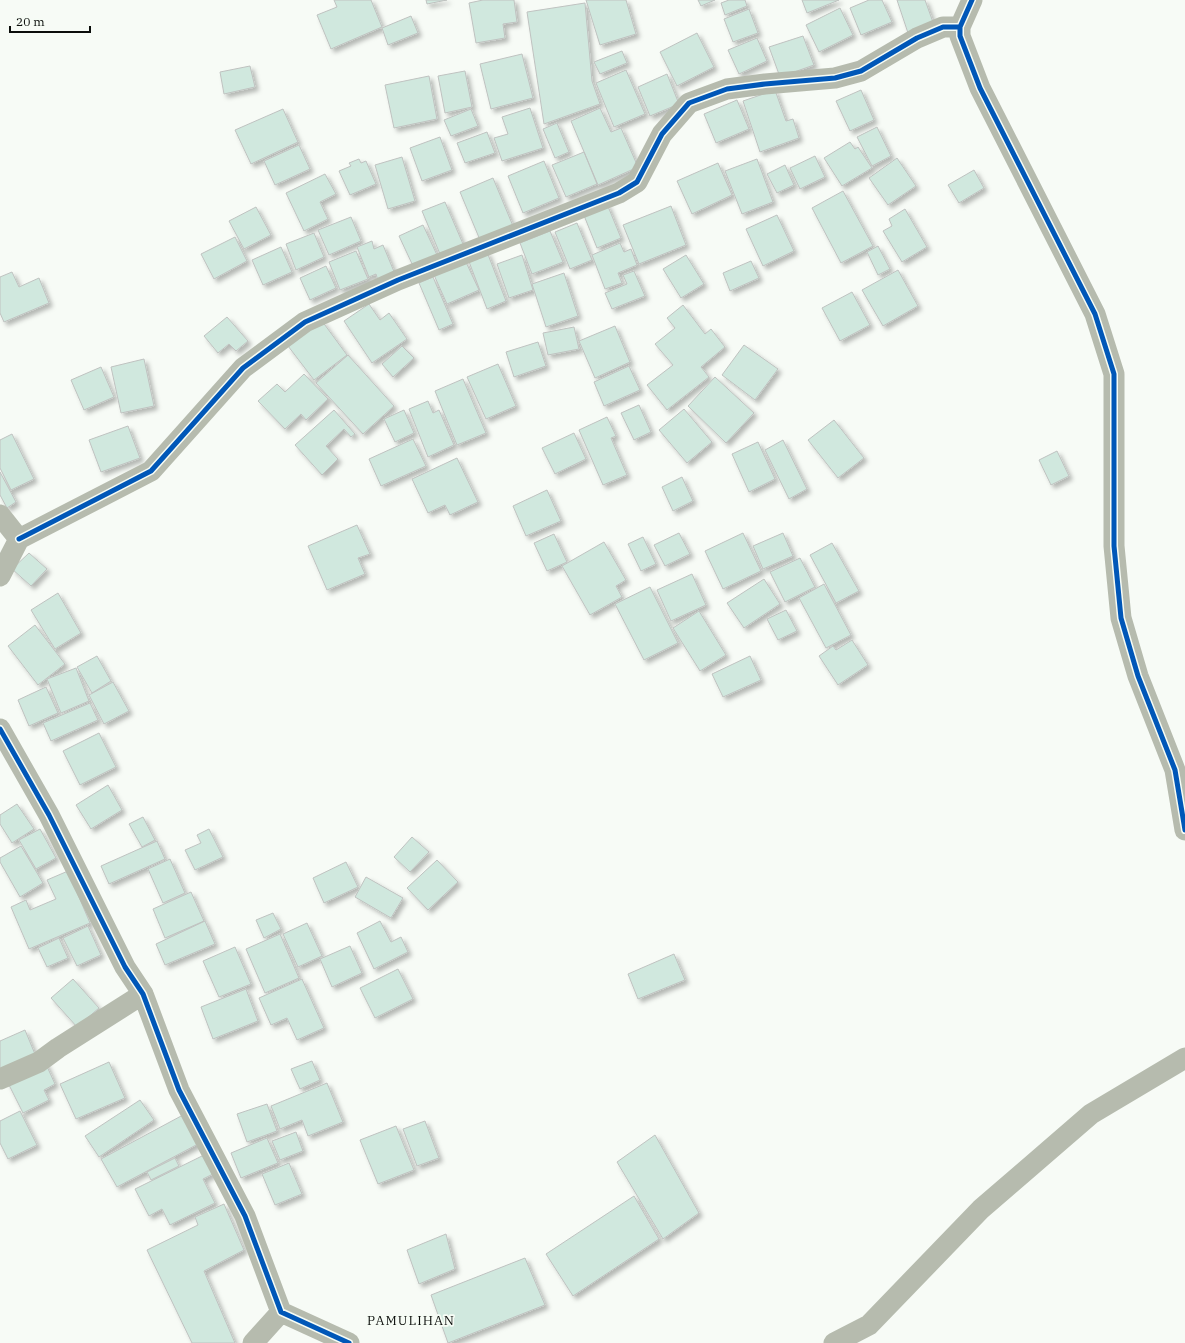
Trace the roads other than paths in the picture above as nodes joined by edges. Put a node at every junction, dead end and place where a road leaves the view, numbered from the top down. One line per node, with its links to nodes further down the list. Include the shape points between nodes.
1 (972, 0): 2 (street)
2 (960, 27): 4 (street, via 943,27 917,38 861,70 835,78 727,89 689,103 662,134 637,182 619,193 398,280 305,322 243,368 151,471); 7 (street, via 960,36 980,88 1095,314 1114,374 1114,546 1122,618 1138,676 1175,770)
3 (0, 515): 4 (street)
4 (19, 539): 5 (street)
5 (0, 576)
6 (0, 729): 8 (street, via 49,815 125,967)
7 (1185, 830)
8 (143, 994): 10 (street, via 40,1062); 11 (street, via 179,1090 245,1216)
9 (1185, 1058): 14 (street, via 1091,1114 981,1209 869,1325)
10 (0, 1079)
11 (281, 1312): 12 (street); 13 (street)
12 (253, 1343)
13 (349, 1343)
14 (834, 1343)

